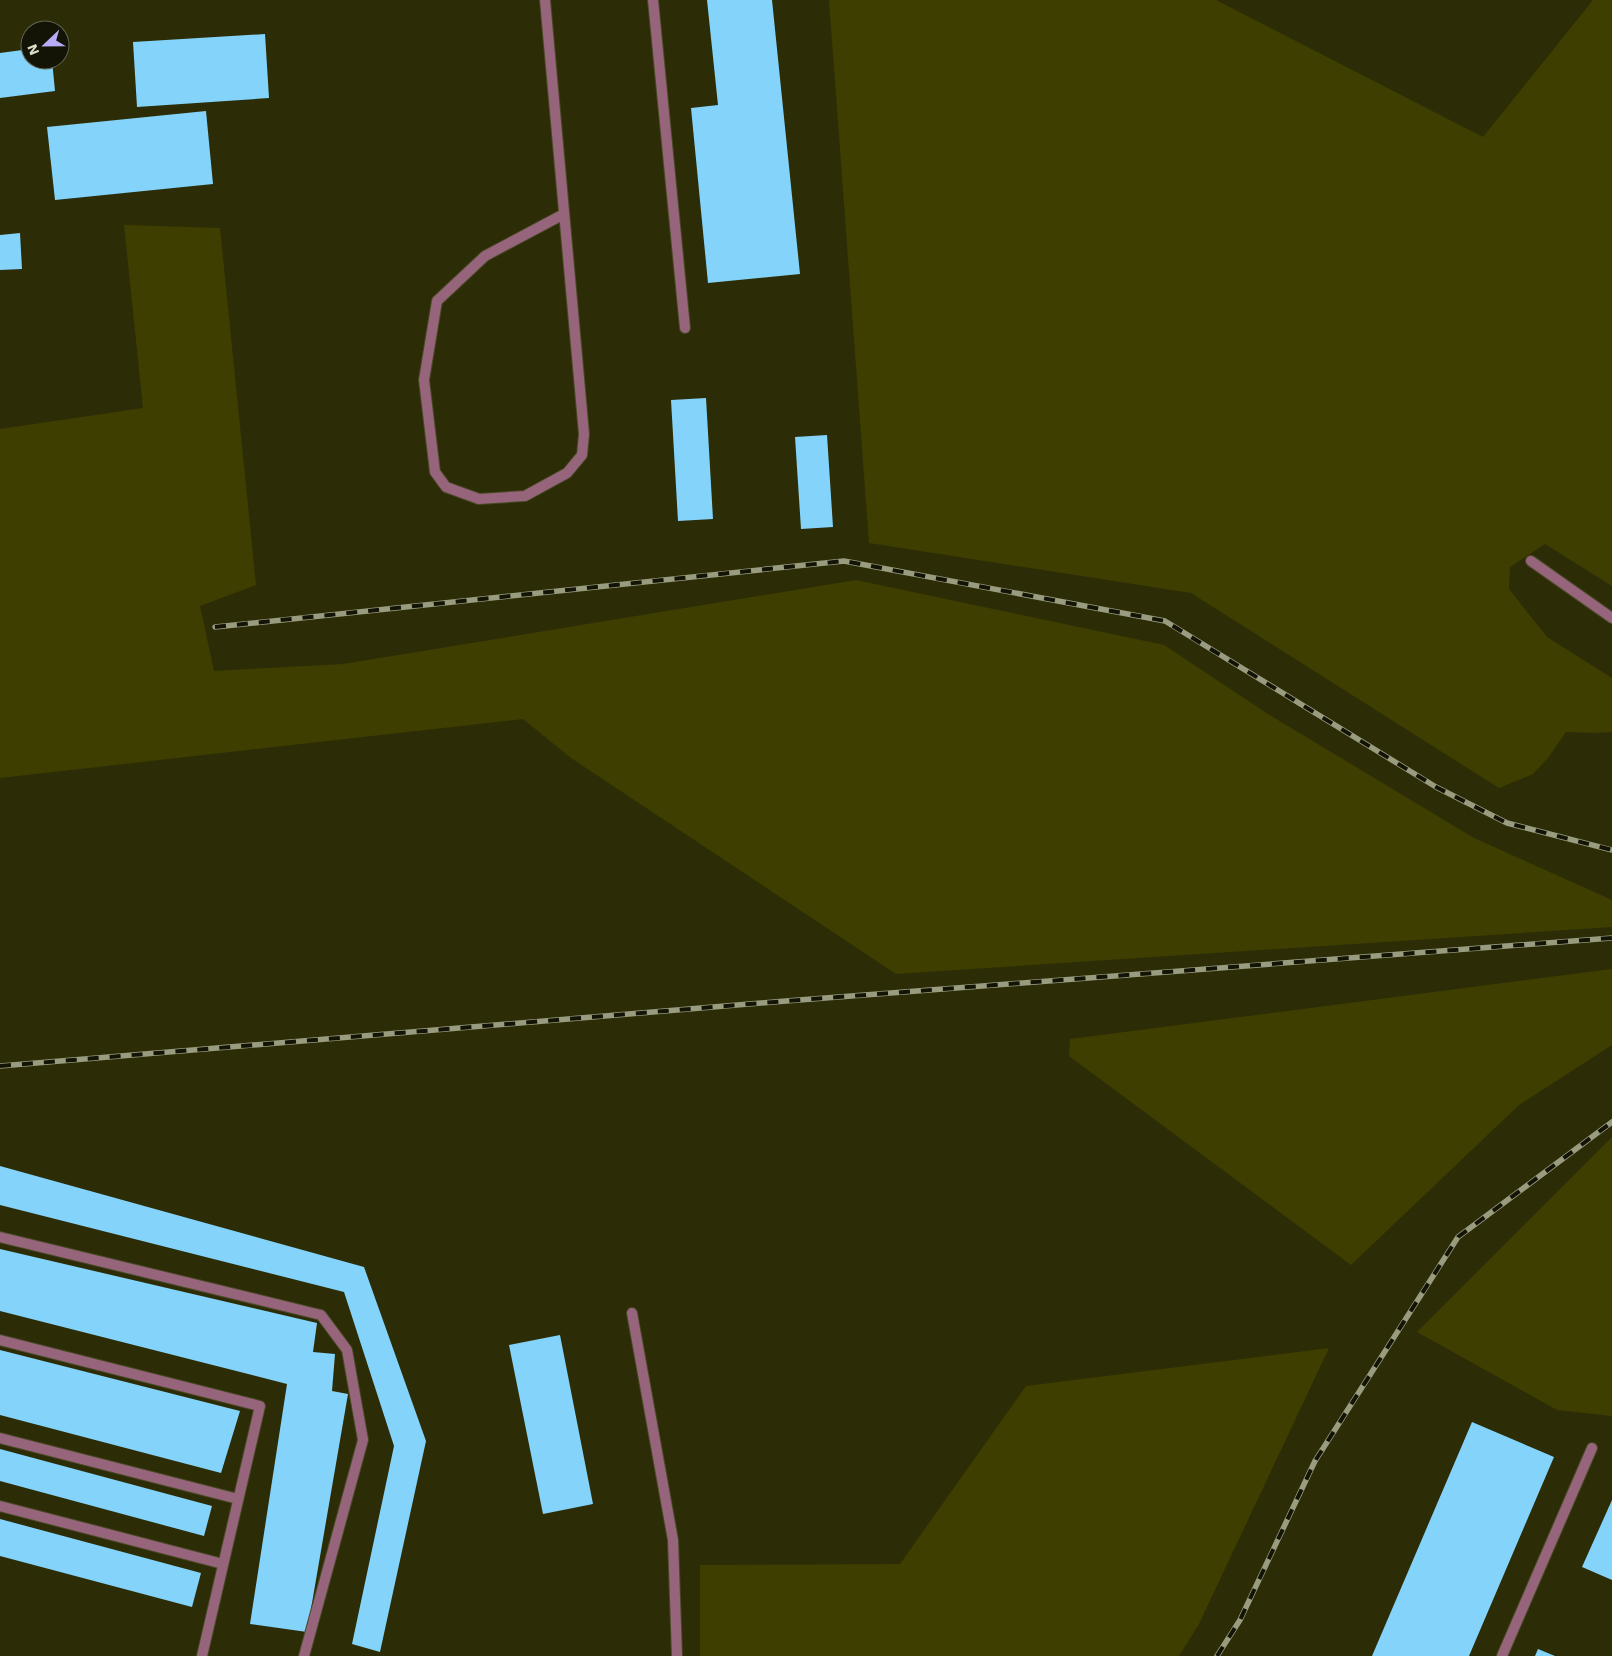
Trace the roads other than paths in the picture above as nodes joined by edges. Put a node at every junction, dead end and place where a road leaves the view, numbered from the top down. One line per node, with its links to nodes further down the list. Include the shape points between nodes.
1 (545, 0): 3 (lane)
2 (653, 0): 4 (lane)
3 (564, 214): 3 (lane, via 584,434 582,455 567,473 525,496 479,498 446,487 435,472 424,380 437,301 485,256)
4 (685, 328)
5 (1531, 561): 6 (lane)
6 (1612, 618)
7 (0, 1237): 16 (lane, via 320,1315 346,1350 363,1440)
8 (632, 1313): 17 (lane, via 673,1540)
9 (0, 1340): 12 (lane, via 260,1406)
10 (0, 1438): 12 (lane)
11 (1592, 1448): 18 (lane)
12 (238, 1499): 14 (lane)
13 (0, 1506): 14 (lane)
14 (223, 1564): 15 (lane)
15 (202, 1656)
16 (304, 1656)
17 (677, 1656)
18 (1502, 1656)

